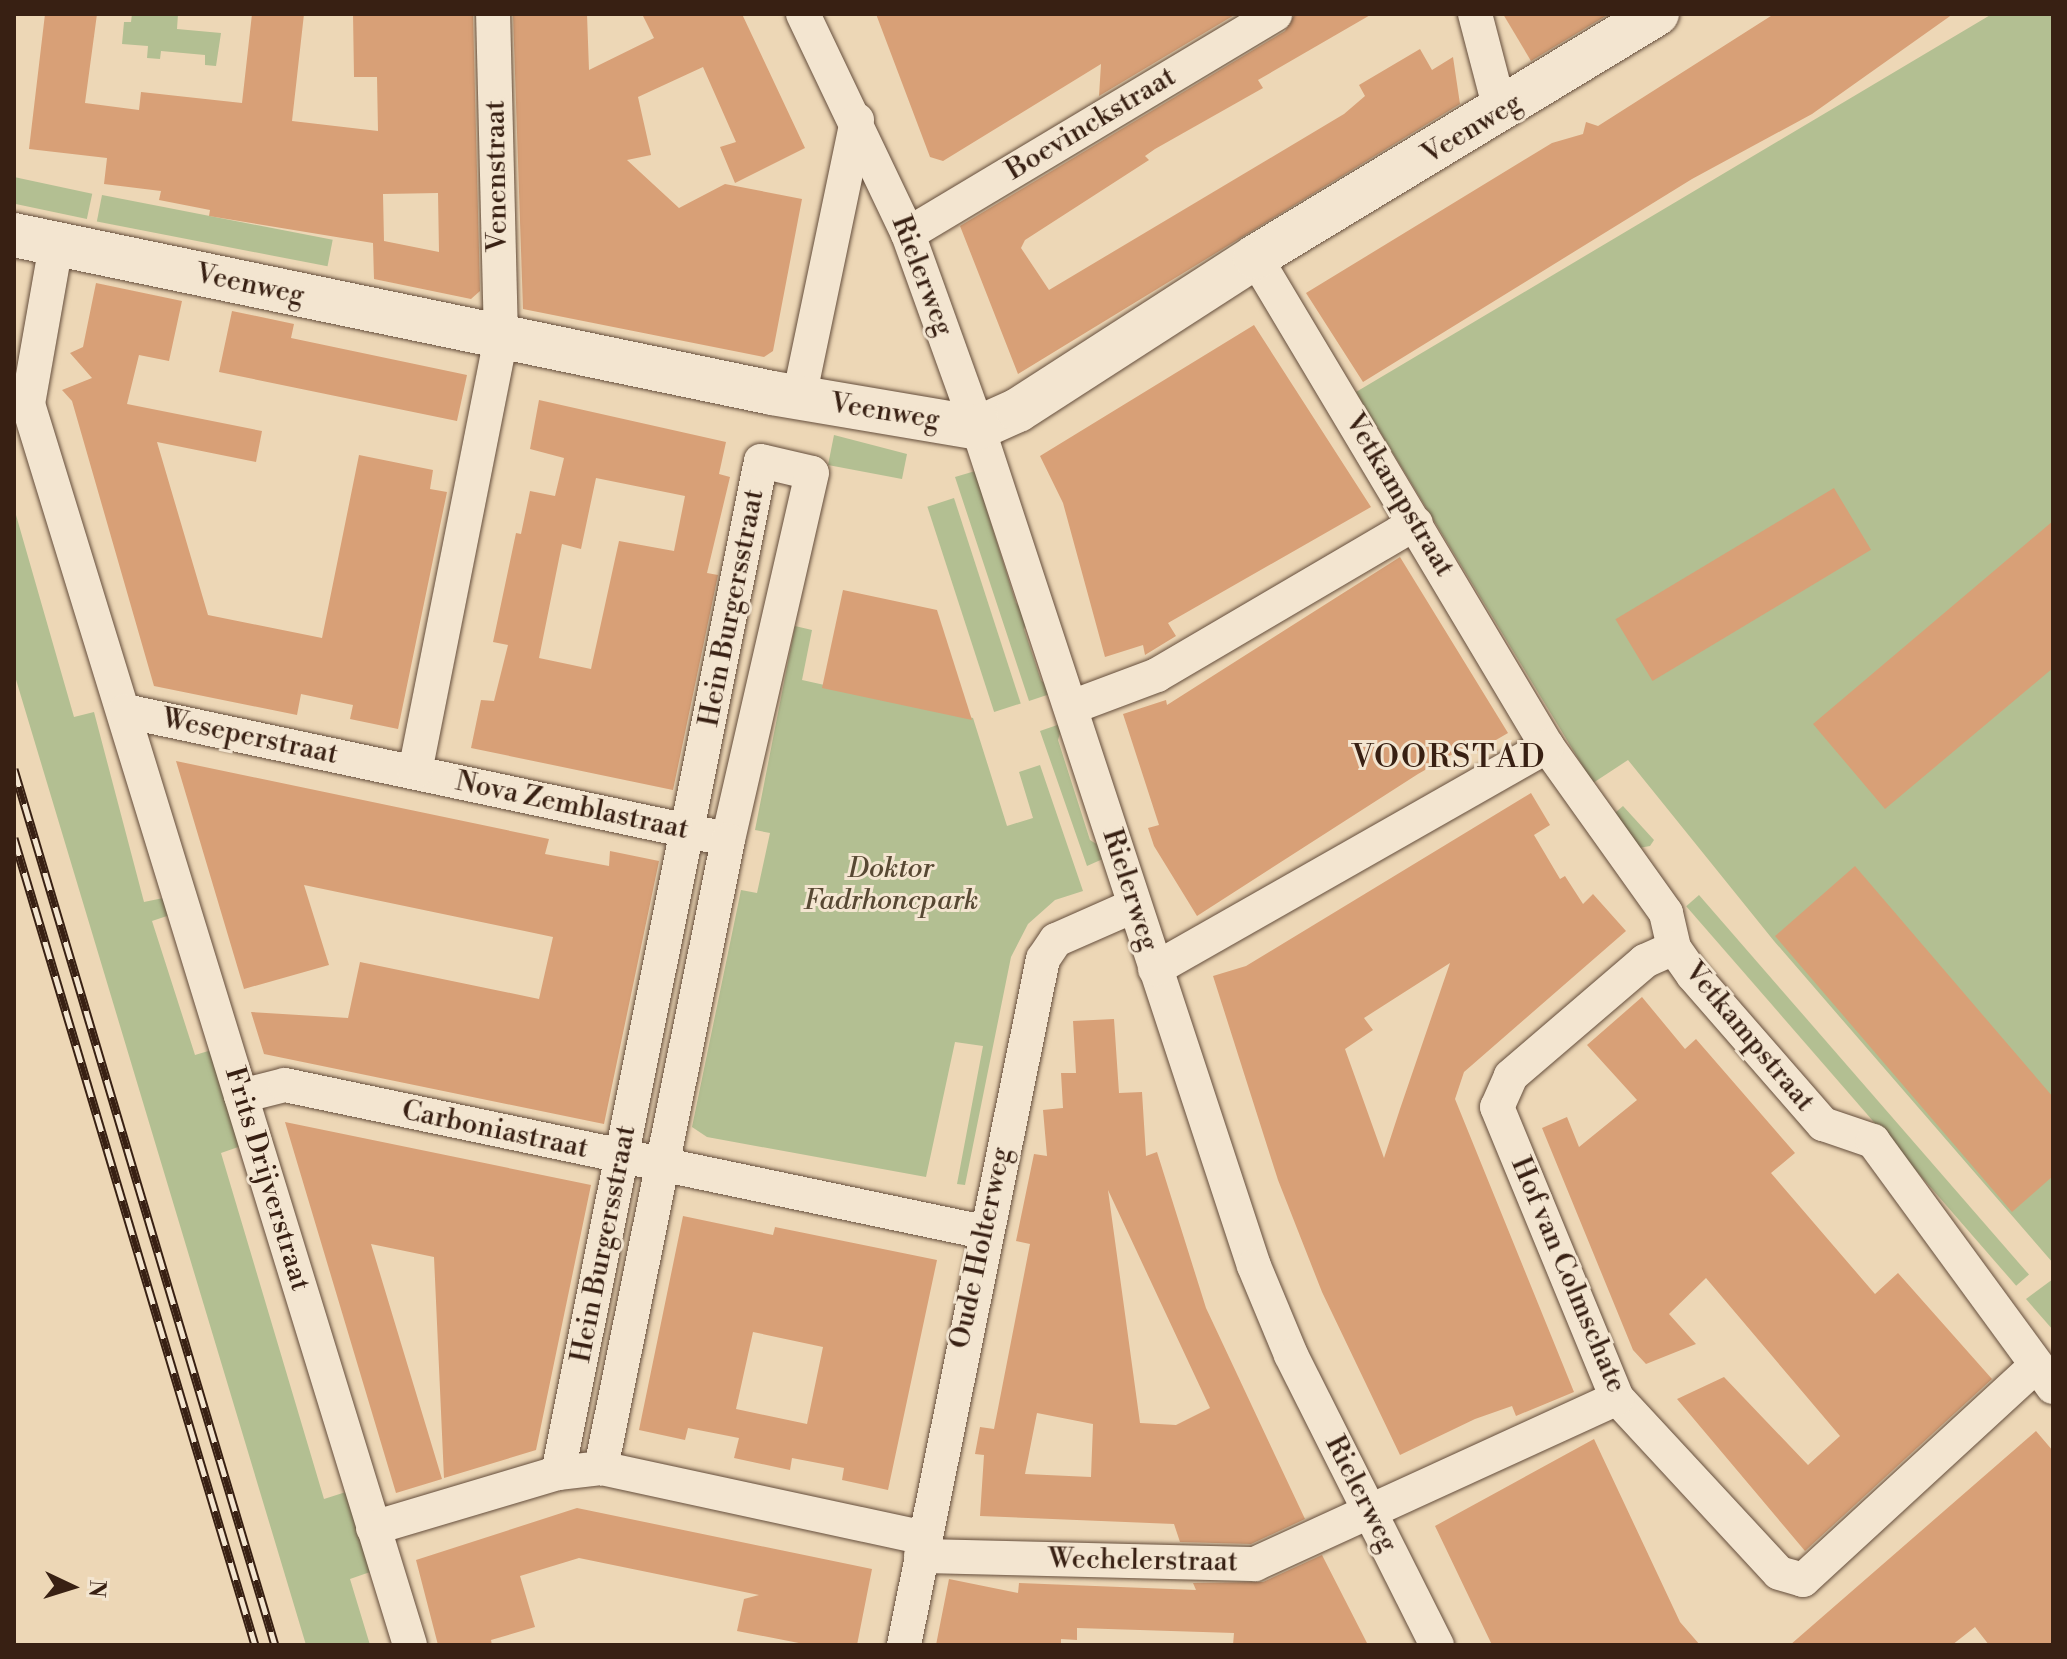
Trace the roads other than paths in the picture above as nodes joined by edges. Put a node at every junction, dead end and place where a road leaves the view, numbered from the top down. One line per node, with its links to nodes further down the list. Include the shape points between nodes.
1 (493, 14): 12 (street, Venenstraat)
2 (803, 14): 7 (street, Rielerweg)
3 (1275, 14): 8 (street, Boevinckstraat)
4 (1475, 14): 6 (street)
5 (1657, 14): 6 (street, Veenweg)
6 (1501, 113): 11 (street, Veenweg)
7 (857, 120): 8 (street, Rielerweg); 13 (street)
8 (908, 234): 14 (street, Rielerweg)
9 (14, 235): 10 (street, Veenweg)
10 (56, 245): 12 (street, Veenweg); 17 (street, Weseperstraat, via 28,404)
11 (1255, 257): 14 (street, Veenweg, via 1018,410); 15 (street, Vetkampstraat)
12 (501, 338): 13 (street, Veenweg); 19 (street)
13 (799, 398): 14 (street, Veenweg)
14 (978, 428): 16 (street, Rielerweg)
15 (1416, 523): 16 (street, via 1157,675); 18 (street, Vetkampstraat)
16 (1072, 707): 22 (street, Rielerweg)
17 (125, 711): 19 (street, Weseperstraat); 25 (street, Frits Drijverstraat)
18 (1547, 746): 23 (street, Vetkampstraat, via 1666,913); 24 (street)
19 (415, 772): 20 (street, Nova Zemblastraat)
20 (689, 831): 21 (street, Nova Zemblastraat); 21 (street, Hein Burgersstraat, via 761,461 812,473); 26 (street, Hein Burgersstraat)
21 (728, 840): 27 (street, Hein Burgersstraat)
22 (1133, 906): 24 (street, Rielerweg); 28 (street, Oude Holterweg, via 1056,940 1043,959)
23 (1674, 948): 29 (street, Vetkampstraat, via 1823,1124 1873,1141); 30 (street, Hof van Colmschate, via 1645,961 1511,1076 1497,1107)
24 (1155, 969): 33 (street, Rielerweg, via 1254,1266)
25 (241, 1096): 26 (street, Carboniastraat, via 285,1085); 34 (street, Frits Drijverstraat)
26 (621, 1156): 27 (street, Carboniastraat); 32 (street, Hein Burgersstraat)
27 (665, 1165): 28 (street, Carboniastraat); 31 (street, Hein Burgersstraat)
28 (984, 1232): 35 (street, Oude Holterweg)
29 (2045, 1376): 30 (street, Hof van Colmschate, via 1803,1580 1779,1573)
30 (1617, 1398): 33 (street, Wechelerstraat)
31 (601, 1468): 32 (street, Wechelerstraat); 35 (street, Wechelerstraat)
32 (558, 1473): 34 (street, Wechelerstraat)
33 (1372, 1514): 35 (street, Wechelerstraat, via 1255,1564); 38 (street, Rielerweg)
34 (373, 1528): 36 (street, Frits Drijverstraat)
35 (922, 1547): 37 (street, Oude Holterweg)
36 (410, 1645)
37 (904, 1645)
38 (1437, 1645)

